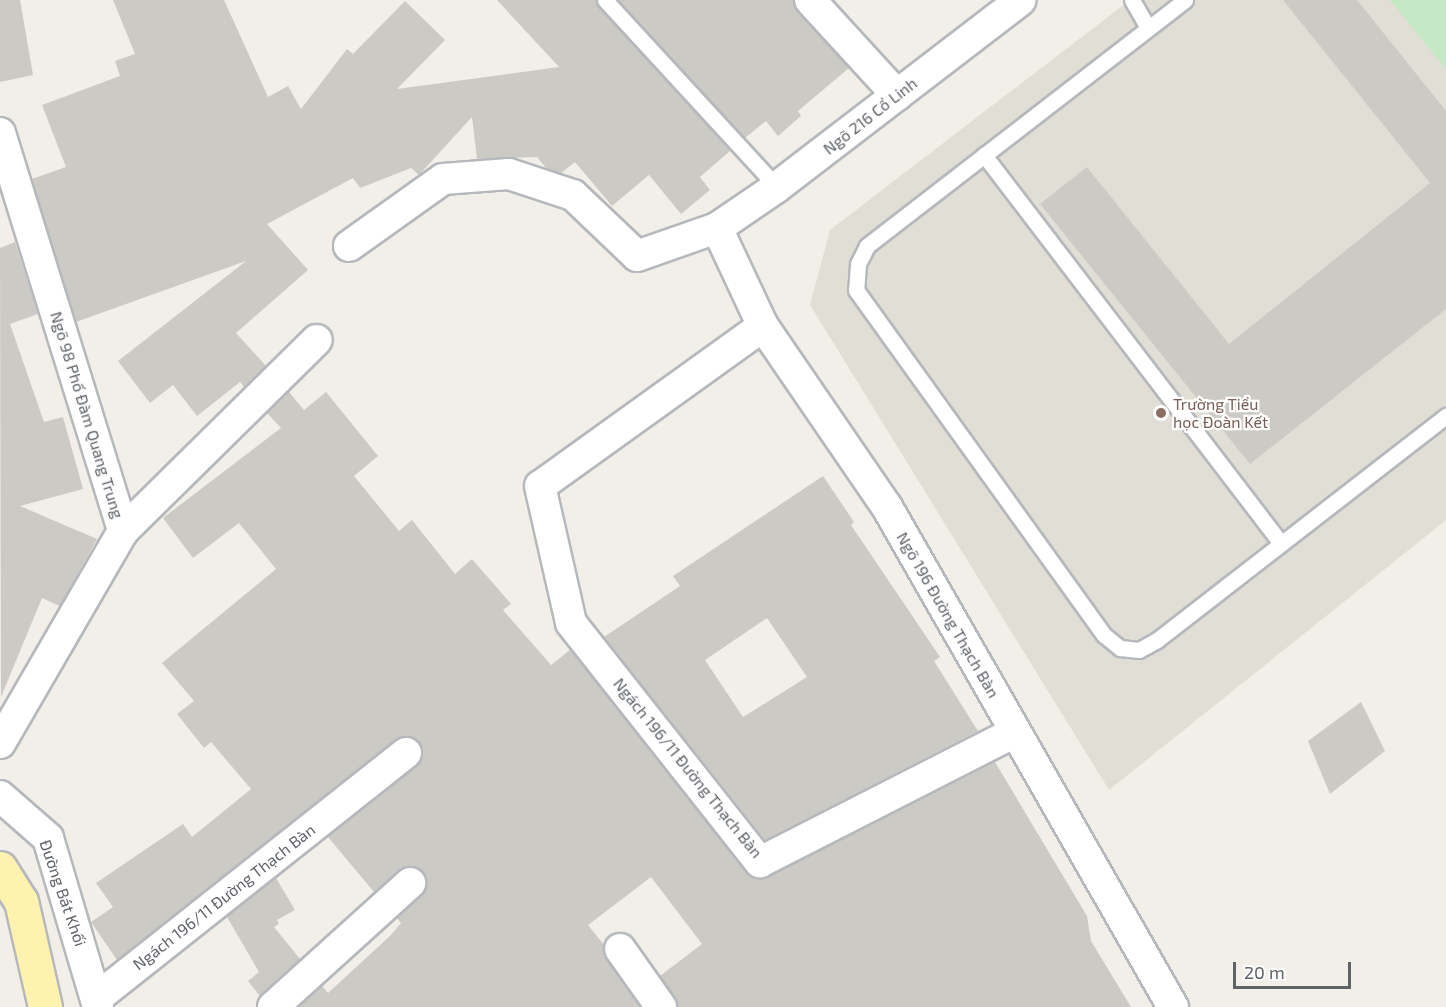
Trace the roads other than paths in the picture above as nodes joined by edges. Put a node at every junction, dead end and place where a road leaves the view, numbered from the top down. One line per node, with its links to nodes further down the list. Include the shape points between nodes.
1 (605, 0): 10 (lane)
2 (810, 0): 7 (street)
3 (1021, 0): 7 (street, Ngõ 216 Cổ Linh)
4 (1132, 0): 6 (lane)
5 (1185, 0): 6 (lane)
6 (1148, 28): 9 (lane)
7 (897, 95): 10 (street, Ngõ 216 Cổ Linh)
8 (0, 133): 16 (street, Ngõ 98 Phố Đàm Quang Trung)
9 (984, 155): 17 (lane); 17 (lane, via 867,246 858,264 856,290 1104,635 1120,648 1139,650)
10 (777, 187): 11 (street, Ngõ 216 Cổ Linh)
11 (717, 228): 12 (street, Ngõ 216 Cổ Linh, via 637,256 573,195 509,174 443,179); 13 (street, Ngõ 196 Đường Thạch Bàn)
12 (349, 246)
13 (763, 326): 18 (street, Ngõ 196 Đường Thạch Bàn, via 887,507); 18 (street, Ngách 196/11 Đường Thạch Bàn, via 540,486 571,623 760,862)
14 (317, 340): 16 (street)
15 (1446, 416): 17 (lane)
16 (123, 531): 19 (street, Ngõ 98 Phố Đàm Quang Trung)
17 (1281, 544)
18 (1014, 732): 29 (street, Ngõ 196 Đường Thạch Bàn)
19 (0, 743)
20 (406, 753): 25 (street, Ngách 196/11 Đường Thạch Bàn)
21 (0, 796): 25 (street, Đường Bát Khối, via 48,838)
22 (0, 868): 26 (main road, via 21,901)
23 (410, 883): 27 (street)
24 (620, 950): 28 (street)
25 (98, 1002)
26 (45, 1007)
27 (273, 1007)
28 (661, 1007)
29 (1173, 1007)

